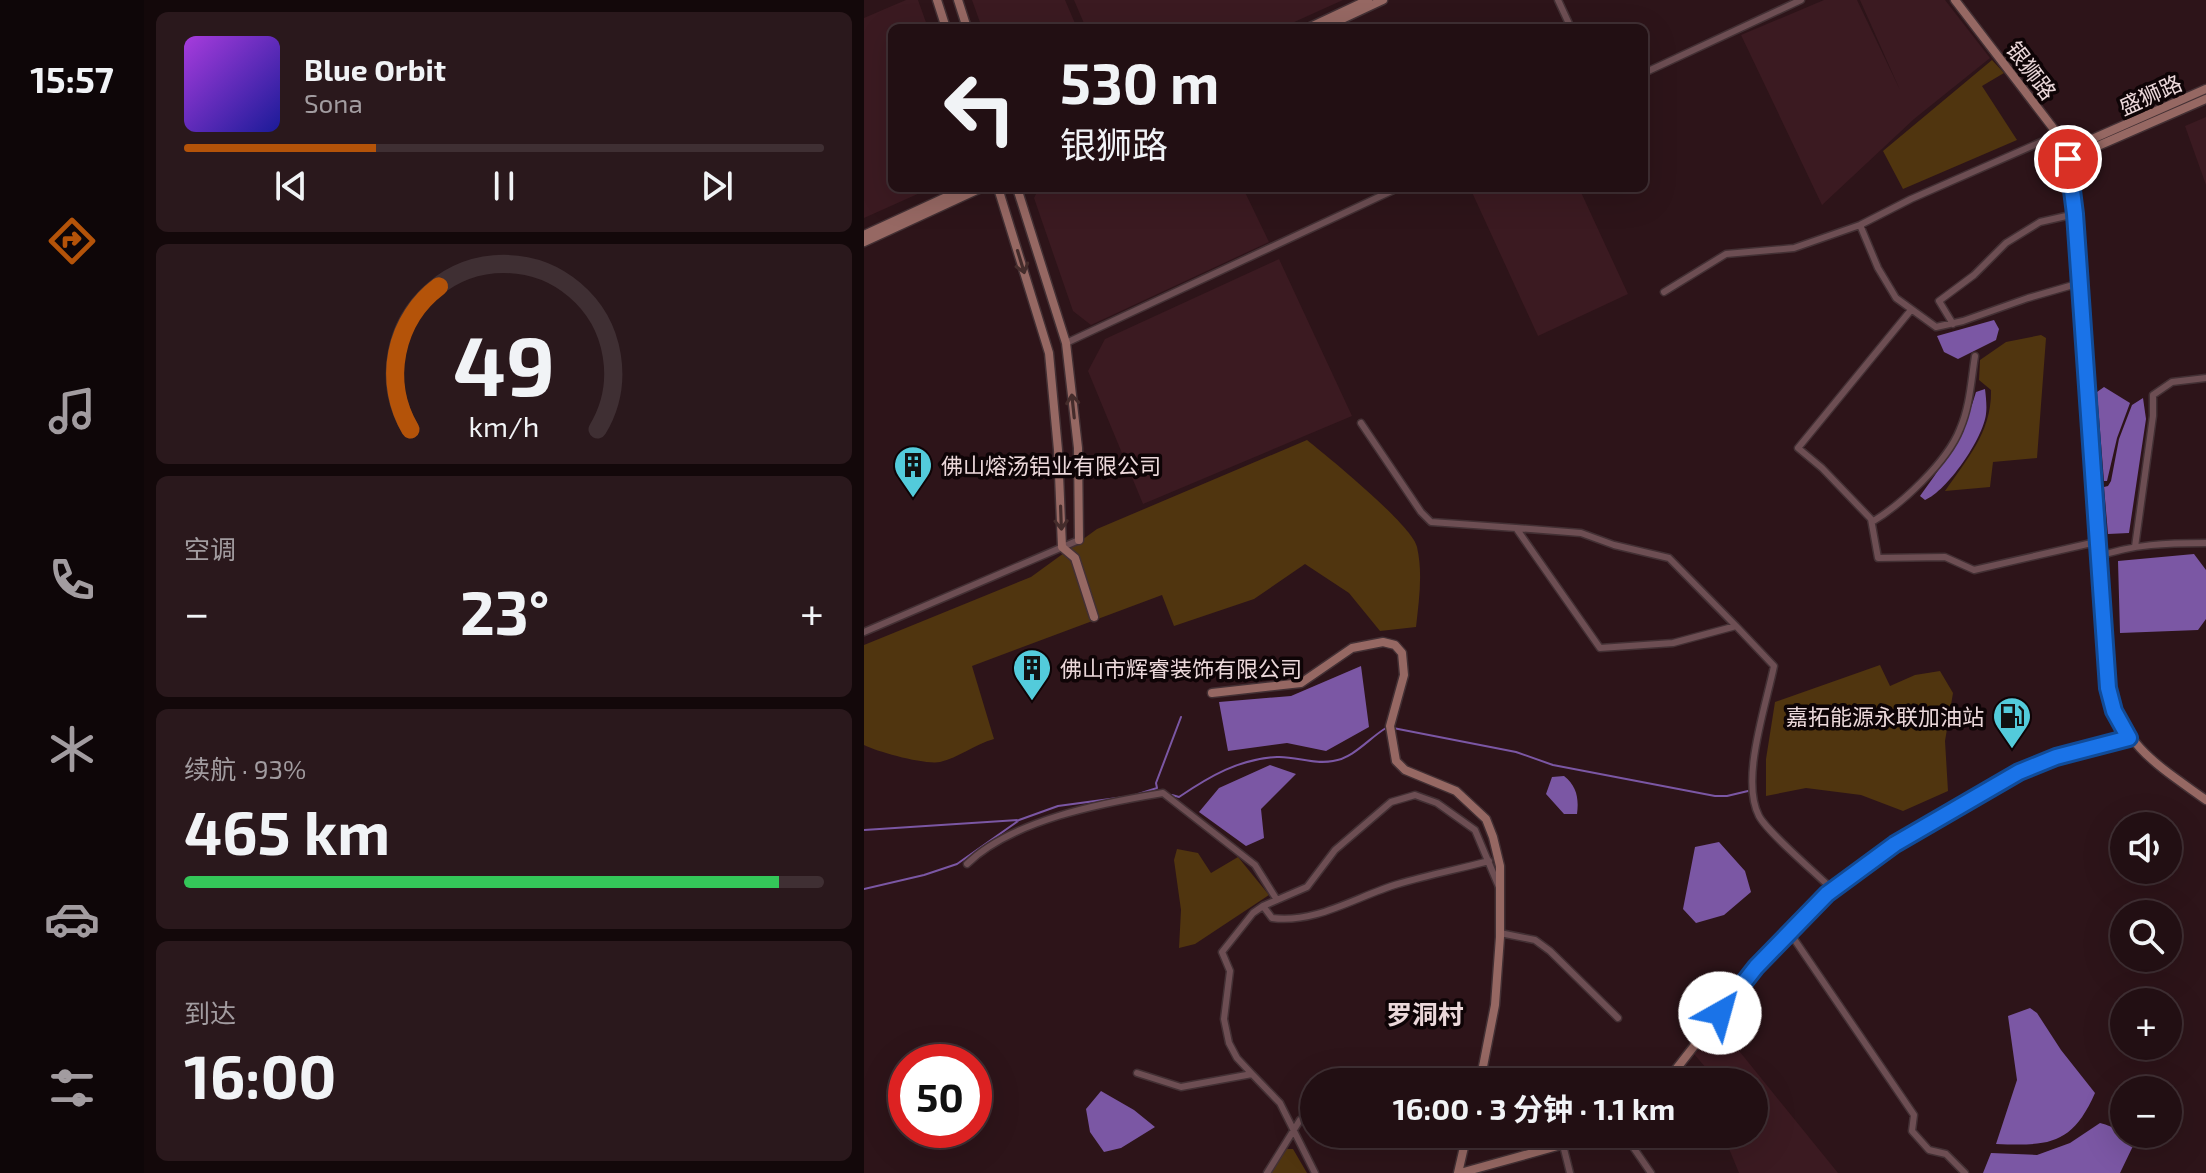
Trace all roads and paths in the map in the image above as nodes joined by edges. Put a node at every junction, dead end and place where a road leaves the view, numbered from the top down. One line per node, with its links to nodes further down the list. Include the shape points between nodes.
1 (937, 0): 8 (street)
2 (958, 0): 9 (street)
3 (1368, 0): 10 (street)
4 (1383, 0): 11 (street)
5 (1558, 0): 12 (street)
6 (1801, 0): 13 (street)
7 (1955, 0): 16 (street, 银狮路)
8 (945, 24)
9 (966, 24)
10 (1317, 24)
11 (1332, 24)
12 (1569, 24)
13 (1648, 71)
14 (2206, 89): 17 (street, 盛狮路)
15 (2206, 99): 17 (street, 盛狮路)
16 (2057, 135): 17 (street, 银狮路); 24 (street)
17 (2067, 155): 23 (street, 银狮路)
18 (957, 192): 25 (street)
19 (972, 192): 26 (street)
20 (999, 192): 40 (street, one-way to 40, via 1049,353)
21 (1018, 192): 31 (street)
22 (1389, 192): 31 (street)
23 (2075, 214): 27 (street, 银狮路); 30 (street, via 2040,222 2006,243 1939,301)
24 (1860, 225): 28 (street, via 1794,248 1726,254); 29 (street, via 1896,298)
25 (864, 235)
26 (864, 242)
27 (2080, 283): 30 (street); 38 (street, 银狮路)
28 (1664, 292)
29 (1911, 310): 30 (street, via 1936,327); 35 (street, via 1798,448)
30 (1953, 324)
31 (1066, 343): 37 (street, one-way to 31, via 1078,448)
32 (1975, 356): 35 (street, via 1959,432 1926,477 1896,508)
33 (2206, 378): 41 (street, via 2172,382 2153,395)
34 (1361, 423): 36 (street, via 1431,522)
35 (1872, 522): 38 (street, via 1878,558 1945,557 1974,570)
36 (1516, 528): 44 (street, via 1581,533 1669,558); 44 (street, via 1600,648 1673,643)
37 (1079, 540): 40 (street)
38 (2096, 542): 42 (street, 银狮路)
39 (2206, 543): 41 (street)
40 (1062, 547): 43 (street, via 1075,558); 45 (street)
41 (2135, 547): 42 (street)
42 (2097, 557): 47 (street, 银狮路, via 2108,688)
43 (1094, 617)
44 (1736, 626): 52 (street, via 1774,666 1754,760 1753,800 1761,819)
45 (864, 632)
46 (1212, 693): 51 (street, via 1301,683 1352,648 1395,645 1402,653 1404,675 1390,728 1396,761 1405,770 1456,791 1486,819 1500,866)
47 (2129, 738): 48 (street, via 2148,759); 52 (street, via 2019,772 1895,844)
48 (2206, 800)
49 (1489, 861): 51 (street); 53 (street, via 1475,830 1437,803 1415,795 1391,802 1335,850 1307,887); 54 (street, via 1399,884 1316,916 1272,918)
50 (967, 864): 53 (street, via 999,839 1061,815 1163,793 1255,865)
51 (1500, 890): 55 (street)
52 (1833, 890): 56 (street)
53 (1277, 900): 54 (street)
54 (1263, 906): 61 (street, via 1222,952 1230,971 1224,1019 1229,1043)
55 (1500, 933): 57 (street, via 1535,940); 58 (street, via 1495,1005)
56 (1790, 933): 59 (street, via 1756,967); 73 (street, via 1914,1115 1912,1131 1929,1150 1946,1154)
57 (1618, 1018)
58 (1483, 1068)
59 (1677, 1068)
60 (1137, 1073): 61 (street, via 1181,1087)
61 (1252, 1074): 63 (street, via 1280,1103)
62 (1300, 1120): 63 (street)
63 (1293, 1131): 68 (street); 69 (street)
64 (1464, 1148): 70 (street)
65 (1552, 1148): 70 (street)
66 (1564, 1148): 71 (street)
67 (1634, 1148): 72 (street)
68 (1267, 1173)
69 (1315, 1173)
70 (1459, 1173)
71 (1570, 1173)
72 (1651, 1173)
73 (1965, 1173)

